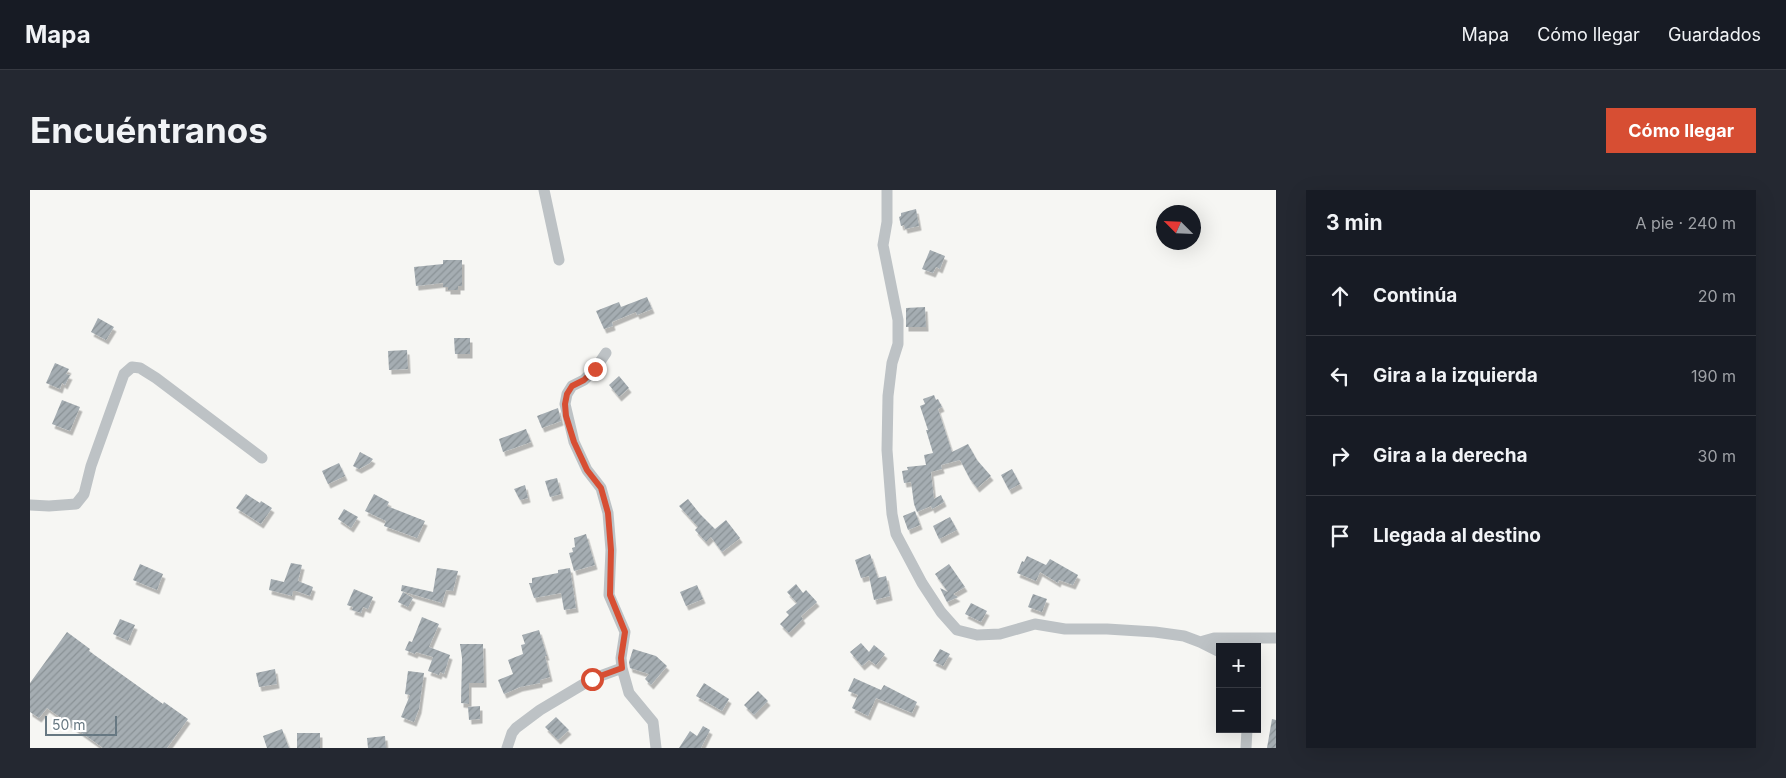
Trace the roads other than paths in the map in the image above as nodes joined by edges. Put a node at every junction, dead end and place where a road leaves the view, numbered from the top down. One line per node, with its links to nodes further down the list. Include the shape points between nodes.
1 (544, 190): 3 (street)
2 (887, 190): 8 (street, via 883,245 898,320 898,344 888,396 887,450 892,514 896,534 941,612 957,630 977,635 1000,634 1035,624 1065,630 1155,632)
3 (559, 260)
4 (606, 353): 10 (street, via 584,380 572,386 565,404 574,442 587,470 601,488 608,513 610,595 625,632)
5 (262, 458): 6 (street, via 156,378 132,367 124,374 84,494 76,504)
6 (30, 504)
7 (1276, 638): 8 (street, via 1214,638)
8 (1200, 642): 9 (street)
9 (1216, 650)
10 (622, 668): 12 (street, via 592,679 540,710 516,728); 13 (street, via 629,693 652,722)
11 (1247, 733): 14 (street)
12 (507, 748)
13 (656, 748)
14 (1246, 748)

